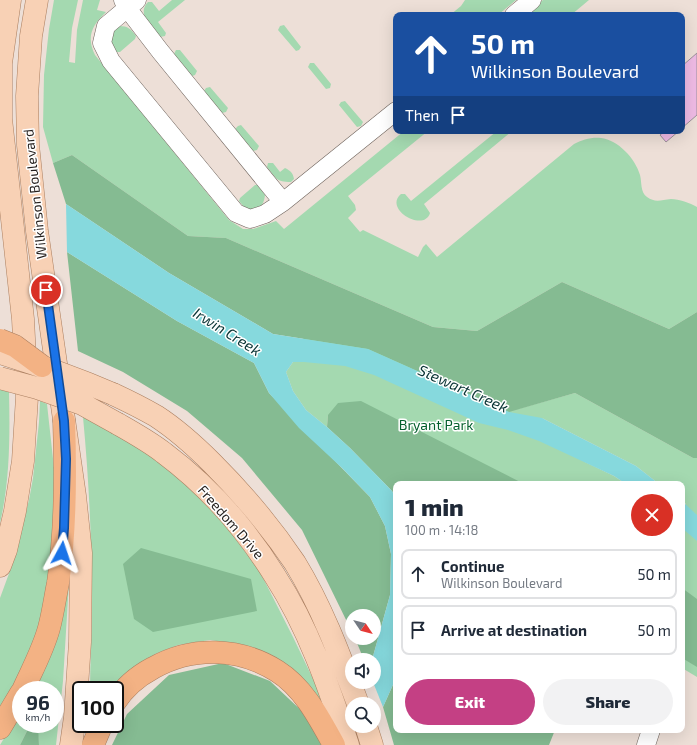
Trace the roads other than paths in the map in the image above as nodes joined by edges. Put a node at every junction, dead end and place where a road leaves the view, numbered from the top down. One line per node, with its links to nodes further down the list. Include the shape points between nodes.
1 (10, 0): 13 (main road, Wilkinson Boulevard, via 1,63 1,119 23,319 27,397 23,461 15,511)
2 (37, 0): 12 (main road, Wilkinson Boulevard, via 31,36 27,96 28,145 37,231)
3 (532, 0): 5 (lane)
4 (129, 3): 7 (lane); 7 (lane, via 106,26 102,43 111,61 236,213 250,220)
5 (518, 12)
6 (393, 112): 7 (lane)
7 (283, 202)
8 (0, 340): 10 (highway, bridge, via 15,346)
9 (0, 354): 10 (main road, Freedom Drive, bridge)
10 (42, 366): 16 (main road, Freedom Drive, bridge, via 72,376 144,409 174,429 235,486 266,523 295,564 337,648)
11 (0, 378): 25 (main road, Freedom Drive, bridge, via 82,404 118,424 164,452 218,502 248,537 276,576 297,615 316,657)
12 (64, 421): 14 (highway, via 66,459 62,553 49,628); 22 (main road, Wilkinson Boulevard, via 76,496 81,553 80,642)
13 (0, 566)
14 (28, 681)
15 (124, 692): 24 (highway, via 144,673 165,661 183,655 218,652 254,659 278,671 298,689 315,710)
16 (355, 697)
17 (12, 708): 18 (highway)
18 (0, 728)
19 (98, 733): 23 (highway)
20 (368, 733): 26 (main road)
21 (650, 733): 27 (lane)
22 (71, 745)
23 (93, 745)
24 (334, 745)
25 (348, 745)
26 (372, 745)
27 (646, 745)

